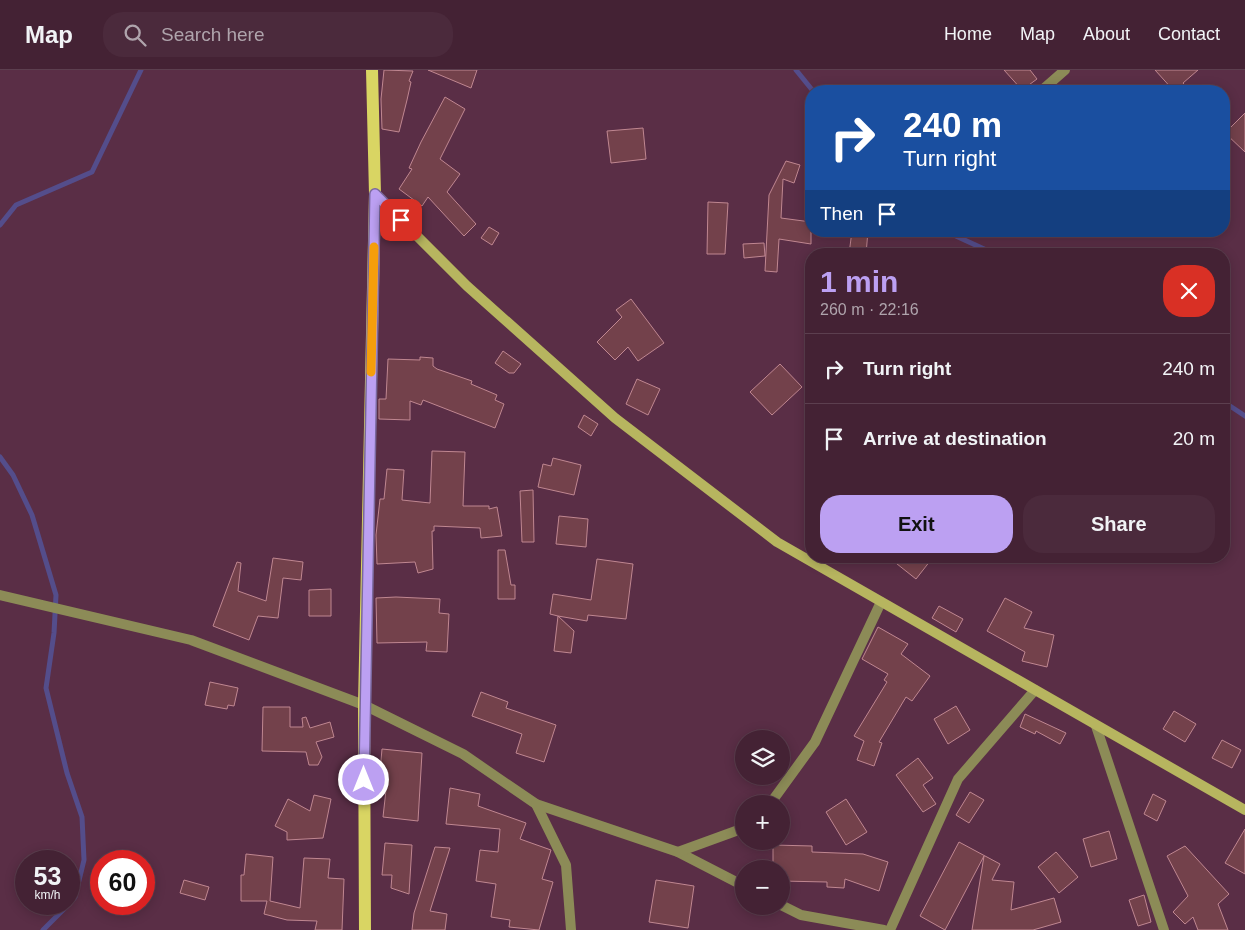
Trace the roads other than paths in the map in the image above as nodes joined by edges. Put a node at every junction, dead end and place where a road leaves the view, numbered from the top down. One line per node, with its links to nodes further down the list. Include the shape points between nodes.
1 (372, 70): 4 (main road)
2 (1065, 70): 3 (street)
3 (1048, 85)
4 (375, 194): 5 (street, via 467,286 615,418 777,542); 10 (main road)
5 (805, 558)
6 (813, 563): 8 (street)
7 (0, 595): 10 (street, via 191,640)
8 (881, 602): 9 (street); 12 (street, via 815,742)
9 (1035, 690): 11 (street); 22 (street, via 958,779)
10 (364, 705): 13 (street, via 464,754); 19 (main road)
11 (1096, 726): 14 (street); 23 (street)
12 (777, 795)
13 (536, 804): 16 (street); 20 (street, via 566,865)
14 (1245, 810)
15 (735, 831): 16 (street)
16 (678, 852): 17 (street)
17 (735, 881)
18 (790, 910): 21 (street, via 800,915)
19 (365, 930)
20 (571, 930)
21 (884, 930)
22 (890, 930)
23 (1164, 930)

